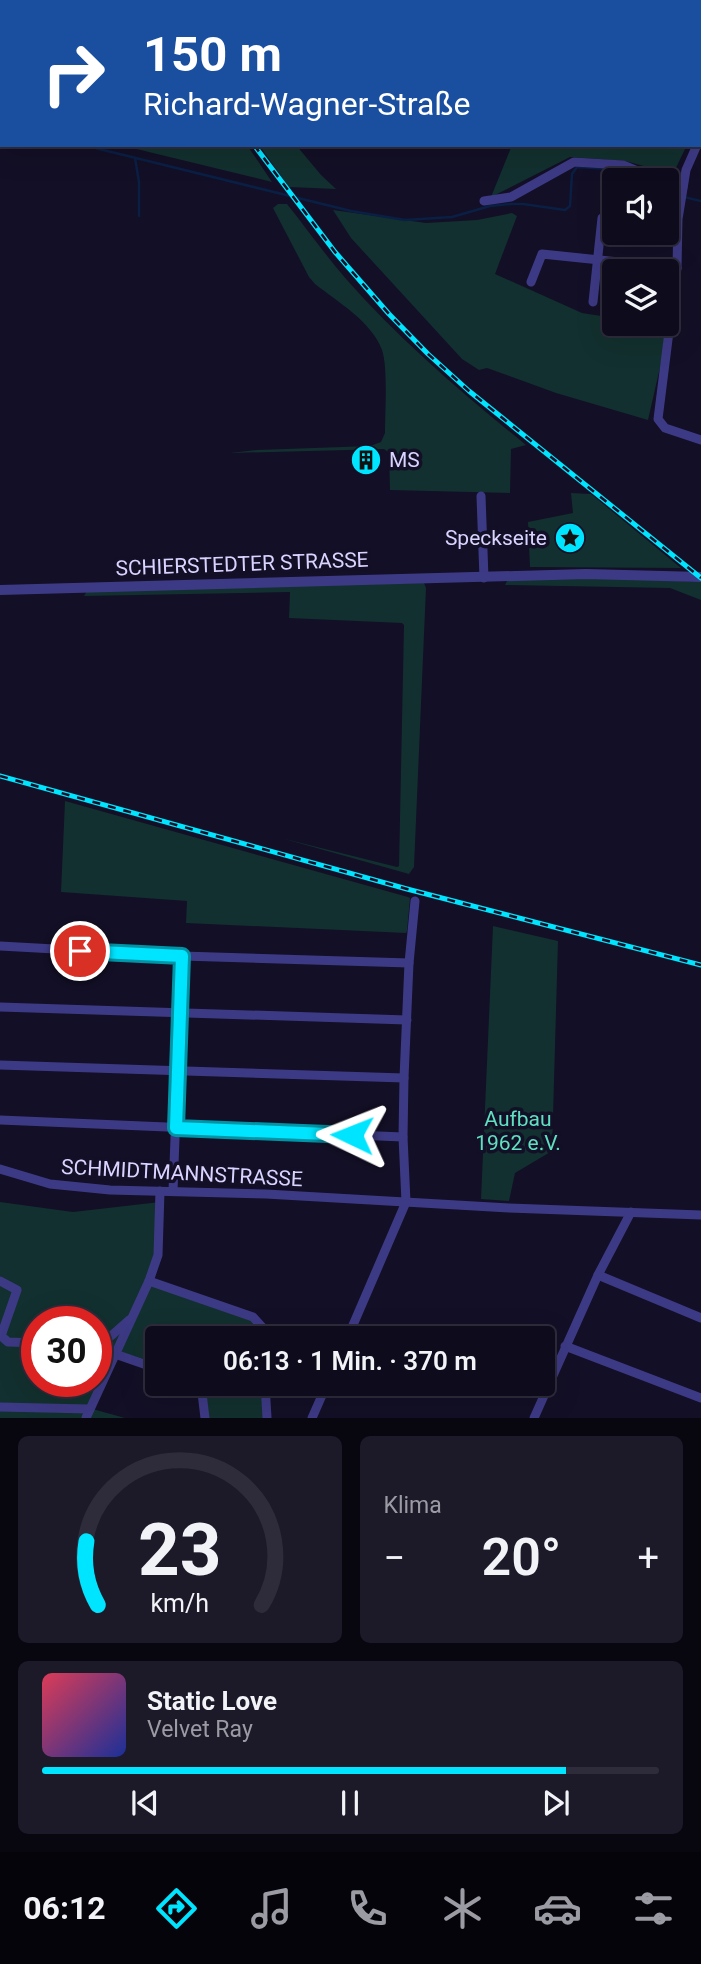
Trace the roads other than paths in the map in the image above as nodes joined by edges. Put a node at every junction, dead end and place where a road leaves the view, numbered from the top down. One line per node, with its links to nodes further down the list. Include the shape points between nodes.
1 (696, 147): 4 (street)
2 (630, 168): 5 (street, via 574,162 511,197)
3 (679, 191): 4 (street)
4 (682, 193): 7 (street)
5 (484, 201)
6 (602, 218): 8 (street)
7 (677, 259)
8 (597, 260): 9 (street); 10 (street, via 541,254); 11 (street)
9 (602, 260)
10 (531, 282)
11 (593, 302)
12 (668, 336): 13 (street, via 658,419 665,428)
13 (701, 440)
14 (481, 496): 16 (street)
15 (701, 577): 16 (street, SCHIERSTEDTER STRASSE, via 586,573)
16 (484, 578): 17 (street, SCHIERSTEDTER STRASSE)
17 (0, 590)
18 (415, 901): 21 (street)
19 (0, 946): 20 (street)
20 (182, 956): 21 (street); 23 (street)
21 (409, 963): 24 (street)
22 (0, 1007): 23 (street)
23 (180, 1014): 24 (street); 26 (street)
24 (407, 1020): 27 (street)
25 (0, 1065): 26 (street)
26 (177, 1070): 27 (street); 29 (street)
27 (404, 1078): 30 (street)
28 (0, 1120): 29 (street)
29 (176, 1128): 30 (street); 33 (street)
30 (403, 1137): 34 (street)
31 (0, 1169): 32 (street, SCHMIDTMANNSTRASSE, via 50,1184)
32 (160, 1191): 33 (street, SCHMIDTMANNSTRASSE); 39 (street, via 158,1255)
33 (173, 1191): 34 (street, SCHMIDTMANNSTRASSE)
34 (406, 1202): 35 (street, SCHMIDTMANNSTRASSE); 43 (street)
35 (631, 1212): 36 (street, SCHMIDTMANNSTRASSE); 37 (street)
36 (701, 1215)
37 (598, 1275): 40 (street); 47 (street)
38 (0, 1281): 45 (street, via 18,1290)
39 (149, 1281): 41 (street); 42 (street, via 253,1317)
40 (701, 1318)
41 (131, 1319): 44 (street); 48 (street)
42 (261, 1326)
43 (352, 1326)
44 (112, 1334)
45 (0, 1336): 46 (street)
46 (21, 1342)
47 (565, 1346): 53 (street); 59 (street)
48 (115, 1354): 49 (street); 55 (street)
49 (145, 1364)
50 (202, 1396): 56 (street)
51 (266, 1396): 57 (street)
52 (322, 1396): 58 (street)
53 (701, 1398)
54 (0, 1407): 55 (street)
55 (87, 1413)
56 (205, 1418)
57 (267, 1418)
58 (312, 1418)
59 (534, 1418)

